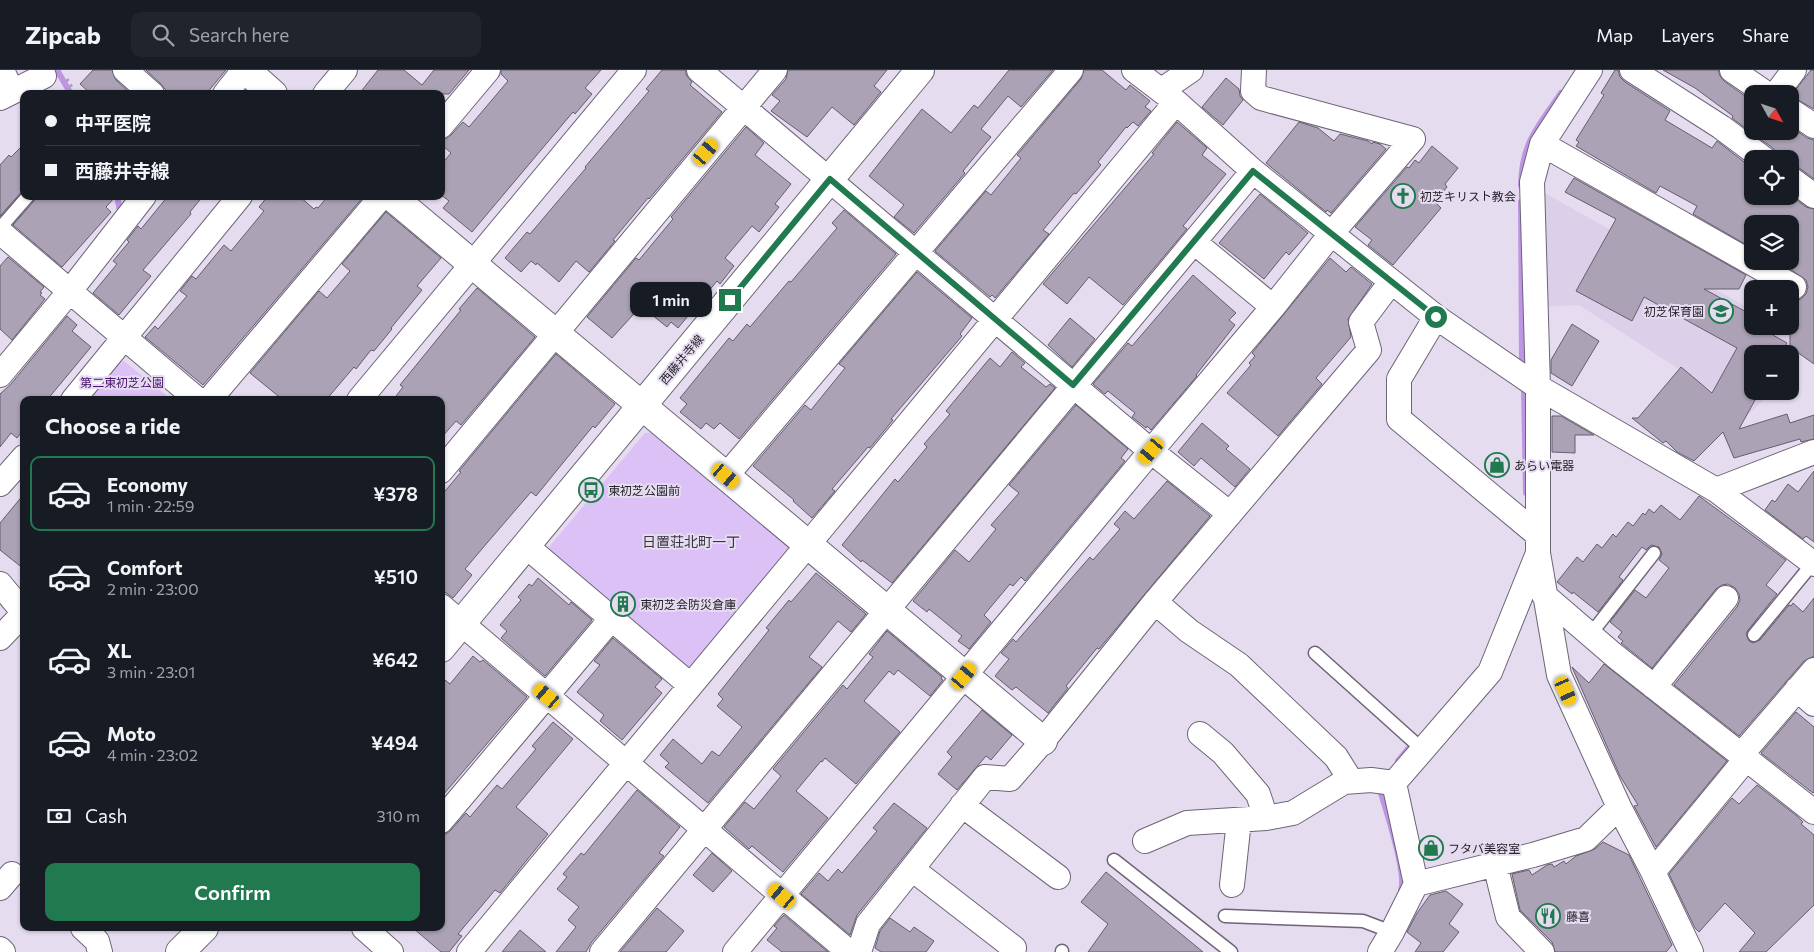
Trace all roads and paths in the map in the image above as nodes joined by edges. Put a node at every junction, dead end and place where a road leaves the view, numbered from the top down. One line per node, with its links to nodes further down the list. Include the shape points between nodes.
1 (2, 70): 26 (street)
2 (125, 70): 22 (street)
3 (245, 70): 23 (street); 24 (street)
4 (345, 70): 25 (street)
5 (488, 70): 30 (street)
6 (634, 70): 47 (street)
7 (699, 70): 28 (street)
8 (775, 70): 28 (street)
9 (920, 70): 35 (street, 西藤井寺線)
10 (1071, 70): 46 (street)
11 (1134, 70): 27 (street)
12 (1191, 70): 27 (street)
13 (1254, 70): 44 (street, via 1253,91 1261,98 1413,139)
14 (1590, 70): 32 (street)
15 (1632, 70): 33 (street)
16 (1732, 70): 19 (street)
17 (1794, 70): 20 (street)
18 (55, 77): 21 (path); 26 (street)
19 (1754, 85)
20 (1783, 85)
21 (71, 90)
22 (148, 90)
23 (228, 90)
24 (268, 90)
25 (328, 90)
26 (6, 95)
27 (1169, 96): 34 (street); 53 (street)
28 (744, 107): 35 (street); 54 (street)
29 (1799, 116): 31 (street)
30 (445, 121)
31 (1814, 126)
32 (1542, 144): 48 (street); 58 (street, via 1532,182)
33 (1752, 150)
34 (1253, 171): 44 (street); 45 (street)
35 (830, 179): 46 (street); 63 (street, 西藤井寺線)
36 (1799, 185): 37 (street)
37 (1814, 196)
38 (25, 200): 43 (lane)
39 (141, 200): 50 (street)
40 (237, 200): 55 (street)
41 (379, 200): 61 (street)
42 (396, 200): 47 (street)
43 (0, 230): 50 (street)
44 (1331, 234): 49 (street); 51 (street)
45 (1194, 242): 51 (street); 57 (street)
46 (916, 252): 53 (street); 68 (street)
47 (471, 263): 54 (street); 62 (street)
48 (1782, 280)
49 (1391, 282): 52 (street); 71 (street, via 1361,322 1369,350)
50 (70, 291): 55 (street); 56 (street)
51 (1273, 307): 64 (street)
52 (1436, 317): 58 (street); 72 (street, via 1399,379 1399,418)
53 (997, 320): 57 (street); 73 (street)
54 (556, 334): 63 (street); 67 (street)
55 (123, 336): 59 (street); 60 (street)
56 (0, 375)
57 (1073, 385): 64 (street); 83 (street)
58 (1538, 386): 70 (street); 72 (street)
59 (76, 396)
60 (193, 396)
61 (212, 396)
62 (362, 396)
63 (642, 405): 68 (street); 74 (street, 西藤井寺線)
64 (1151, 451): 71 (street); 93 (street)
65 (1814, 452): 70 (street)
66 (20, 462): 69 (street)
67 (445, 466)
68 (726, 476): 73 (street)
69 (0, 484)
70 (1716, 490): 76 (street)
71 (1230, 514): 80 (street)
72 (1538, 544): 78 (street); 100 (street, via 1490,672)
73 (809, 545): 83 (street); 94 (street)
74 (526, 546): 85 (street); 86 (street, 西藤井寺線)
75 (1654, 552): 87 (lane)
76 (1814, 563): 88 (lane)
77 (0, 584): 81 (street)
78 (1544, 596): 87 (street); 106 (street, via 1559,675)
79 (1726, 598): 95 (street)
80 (1155, 602): 99 (street); 103 (street, via 1239,665 1336,757)
81 (20, 608)
82 (445, 609): 86 (street)
83 (887, 610): 93 (street); 111 (street)
84 (20, 617): 89 (street)
85 (612, 618): 94 (street); 96 (street)
86 (462, 624): 90 (street, 西藤井寺線); 96 (street)
87 (1590, 635): 95 (street)
88 (1754, 635)
89 (0, 638)
90 (445, 643)
91 (1315, 653): 100 (lane)
92 (1814, 670): 97 (street)
93 (964, 676): 99 (street); 120 (street)
94 (690, 685): 102 (street)
95 (1654, 687): 101 (street)
96 (547, 696): 102 (street); 108 (street)
97 (1806, 696): 101 (street)
98 (1200, 734): 109 (street, via 1223,753 1258,794)
99 (1043, 741): 105 (street, via 1010,779 985,777)
100 (1423, 750): 104 (street)
101 (1744, 757): 107 (street); 116 (street)
102 (625, 762): 111 (street); 132 (street)
103 (1351, 781): 104 (street); 109 (street, via 1344,782 1293,813)
104 (1394, 783): 118 (street)
105 (962, 805): 115 (street); 117 (street)
106 (1619, 807): 114 (street, via 1586,839); 116 (street)
107 (1814, 812)
108 (445, 817)
109 (1266, 818): 110 (street)
110 (1239, 820): 112 (street, via 1187,824); 119 (street)
111 (704, 829): 120 (street); 133 (street)
112 (1145, 841)
113 (1114, 860): 137 (lane)
114 (1495, 864): 118 (street); 139 (street, via 1508,917)
115 (912, 869): 126 (street); 136 (street, via 868,924)
116 (1653, 872): 140 (street)
117 (1058, 877)
118 (1416, 884): 125 (street)
119 (1232, 885)
120 (782, 896): 134 (street); 135 (street)
121 (1225, 916): 125 (lane, via 1363,921)
122 (86, 931): 129 (street, via 97,942)
123 (201, 931): 130 (street)
124 (367, 931): 131 (street)
125 (1392, 932): 138 (street)
126 (1014, 948)
127 (0, 949): 128 (street)
128 (3, 952)
129 (100, 952)
130 (180, 952)
131 (391, 952)
132 (469, 952)
133 (602, 952)
134 (735, 952)
135 (849, 952)
136 (860, 952)
137 (1232, 952)
138 (1380, 952)
139 (1542, 952)
140 (1691, 952)

